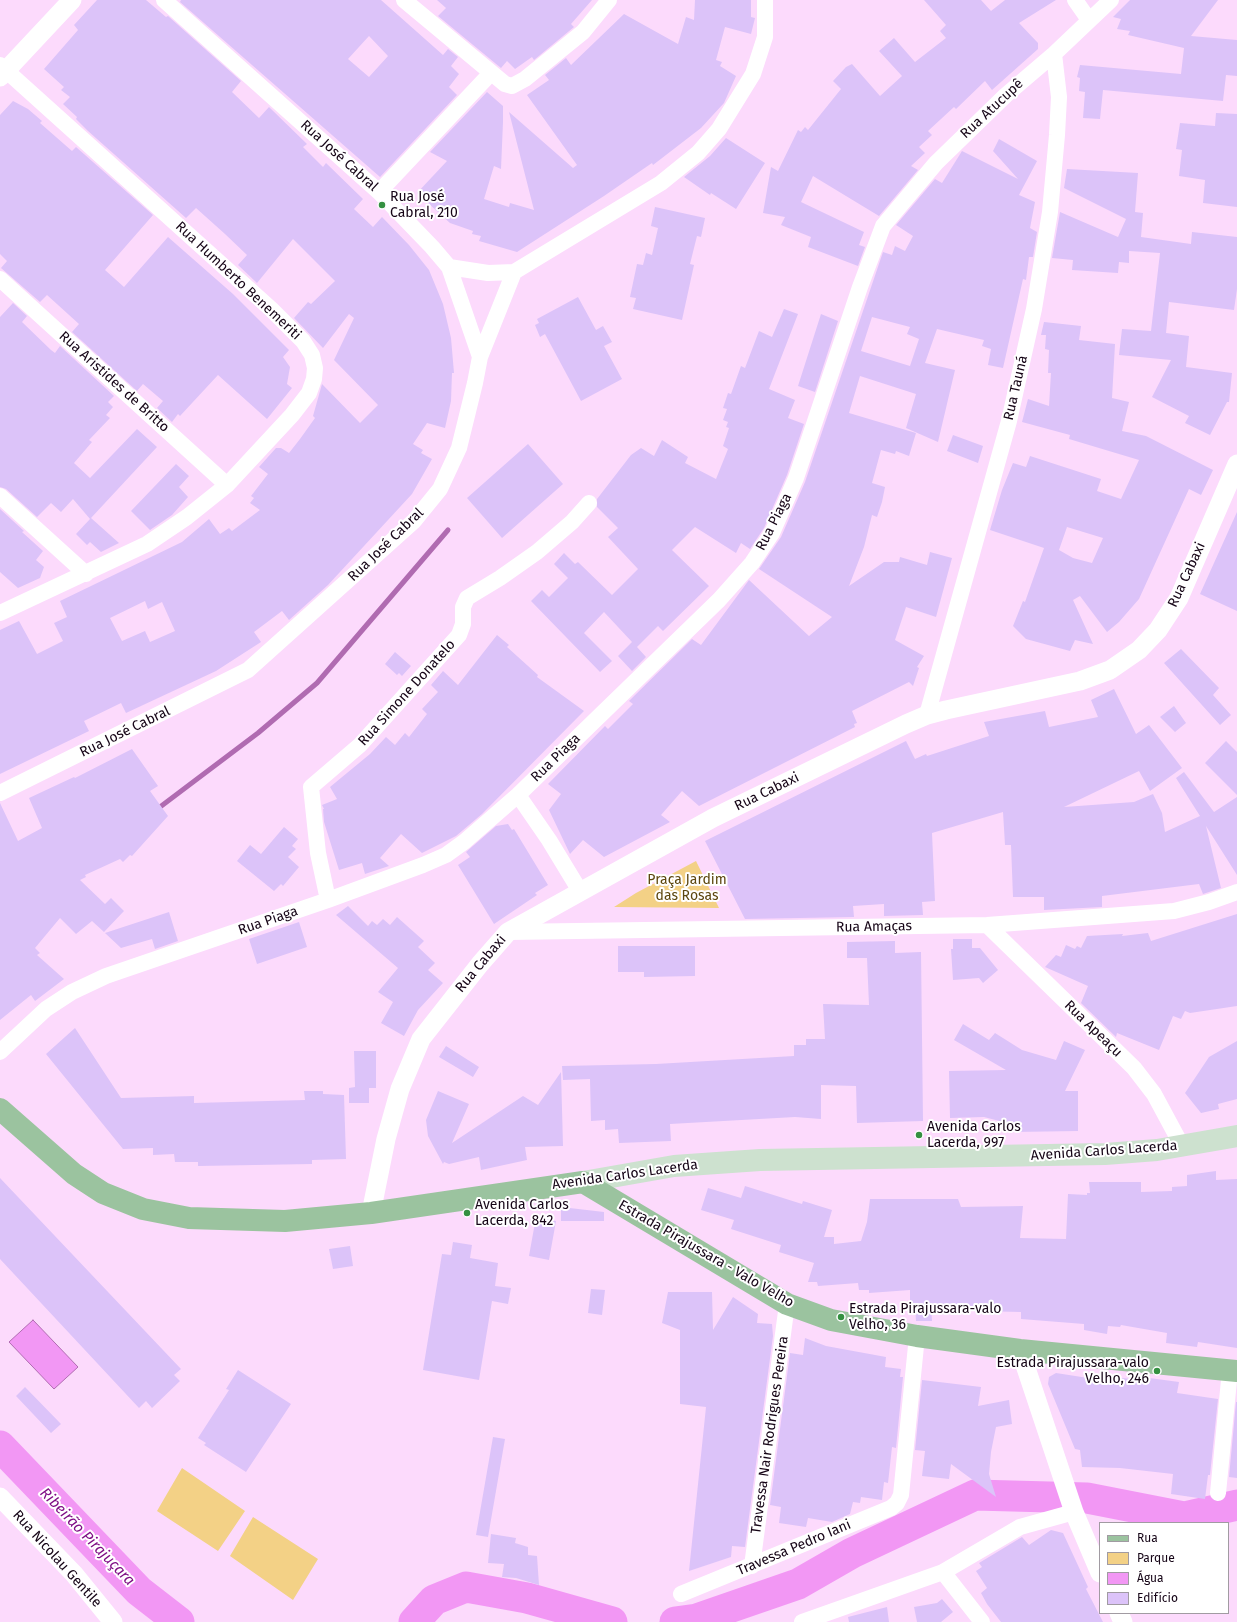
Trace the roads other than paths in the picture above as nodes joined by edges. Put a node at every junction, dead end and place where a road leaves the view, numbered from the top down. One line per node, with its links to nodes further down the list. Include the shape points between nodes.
1 (72, 0): 10 (street)
2 (164, 0): 12 (street, Rua José Cabral)
3 (404, 0): 11 (street)
4 (609, 0): 11 (street, via 583,32 516,85 505,84)
5 (765, 0): 15 (street, via 765,37 752,74 719,129 698,153 661,182)
6 (1075, 0): 8 (street)
7 (1111, 0): 8 (street, Rua Atucupê)
8 (1089, 20): 9 (street, Rua Atucupê)
9 (1054, 54): 13 (street, Rua Atucupê, via 1006,95 936,162); 24 (street, Rua Tauná, via 1059,97 1058,135 1050,212 1034,310 1008,420)
10 (2, 71): 19 (street, Rua Humberto Benemeriti, via 271,309 303,341 312,355 314,379 309,392 292,415)
11 (491, 73): 12 (street)
12 (379, 192): 14 (street, Rua José Cabral)
13 (882, 226): 26 (street, Rua Piaga, via 796,478 768,539 752,563 719,600)
14 (449, 267): 15 (street, via 488,273); 17 (street, Rua José Cabral)
15 (514, 272): 17 (street)
16 (0, 279): 19 (street, Rua Aristides de Britto)
17 (480, 357): 25 (street, Rua José Cabral, via 459,448 440,489 414,521 370,562 248,670)
18 (1237, 464): 24 (street, Rua Cabaxi, via 1179,598 1158,630 1139,650 1110,670 1080,681)
19 (227, 485): 22 (street, Rua Humberto Benemeriti, via 147,544)
20 (0, 496): 22 (street)
21 (590, 503): 29 (street, Rua Simone Donatelo, via 537,552 467,598 463,607 462,631 451,645 360,745 311,787 318,853)
22 (86, 574): 23 (street, Rua Humberto Benemeriti)
23 (0, 613)
24 (927, 715): 27 (street, Rua Cabaxi, via 713,818)
25 (0, 793)
26 (518, 795): 27 (street); 29 (street, Rua Piaga, via 446,855)
27 (580, 891): 31 (street, Rua Cabaxi)
28 (1237, 892): 30 (street, Rua Amaças, via 1174,912)
29 (328, 900): 32 (street, Rua Piaga, via 106,976 72,992 46,1009)
30 (987, 926): 31 (street, Rua Amaças); 35 (street, Rua Apeaçu, via 1134,1068 1154,1094)
31 (508, 932): 37 (street, Rua Cabaxi, via 421,1039 400,1090 386,1139)
32 (0, 1052)
33 (0, 1109): 37 (main road, Avenida Carlos Lacerda, via 74,1174 103,1193 143,1209 189,1218 271,1221)
34 (1237, 1136): 35 (main road, Avenida Carlos Lacerda)
35 (1182, 1146): 36 (main road, Avenida Carlos Lacerda, via 1045,1156 760,1160 674,1166)
36 (583, 1182): 37 (main road, Avenida Carlos Lacerda); 38 (main road, Estrada Pirajussara - Valo Velho)
37 (371, 1213)
38 (787, 1304): 39 (main road, Estrada Pirajussara - Valo Velho, via 852,1325); 45 (street, Travessa Nair Rodrigues Pereira)
39 (917, 1336): 40 (main road, Estrada Pirajussara - Valo Velho); 45 (street, Travessa Pedro Iani, via 901,1495 897,1503 891,1508)
40 (1020, 1350): 41 (main road, Estrada Pirajussara - Valo Velho); 44 (street)
41 (1234, 1371): 42 (street)
42 (1218, 1493)
43 (0, 1497): 49 (street, Rua Nicolau Gentile, via 74,1574)
44 (1073, 1509): 46 (street); 47 (street, via 1020,1527)
45 (752, 1566): 48 (street, Travessa Pedro Iani)
46 (1099, 1571)
47 (943, 1572): 50 (street); 51 (street)
48 (680, 1594)
49 (113, 1622)
50 (802, 1622)
51 (982, 1622)

